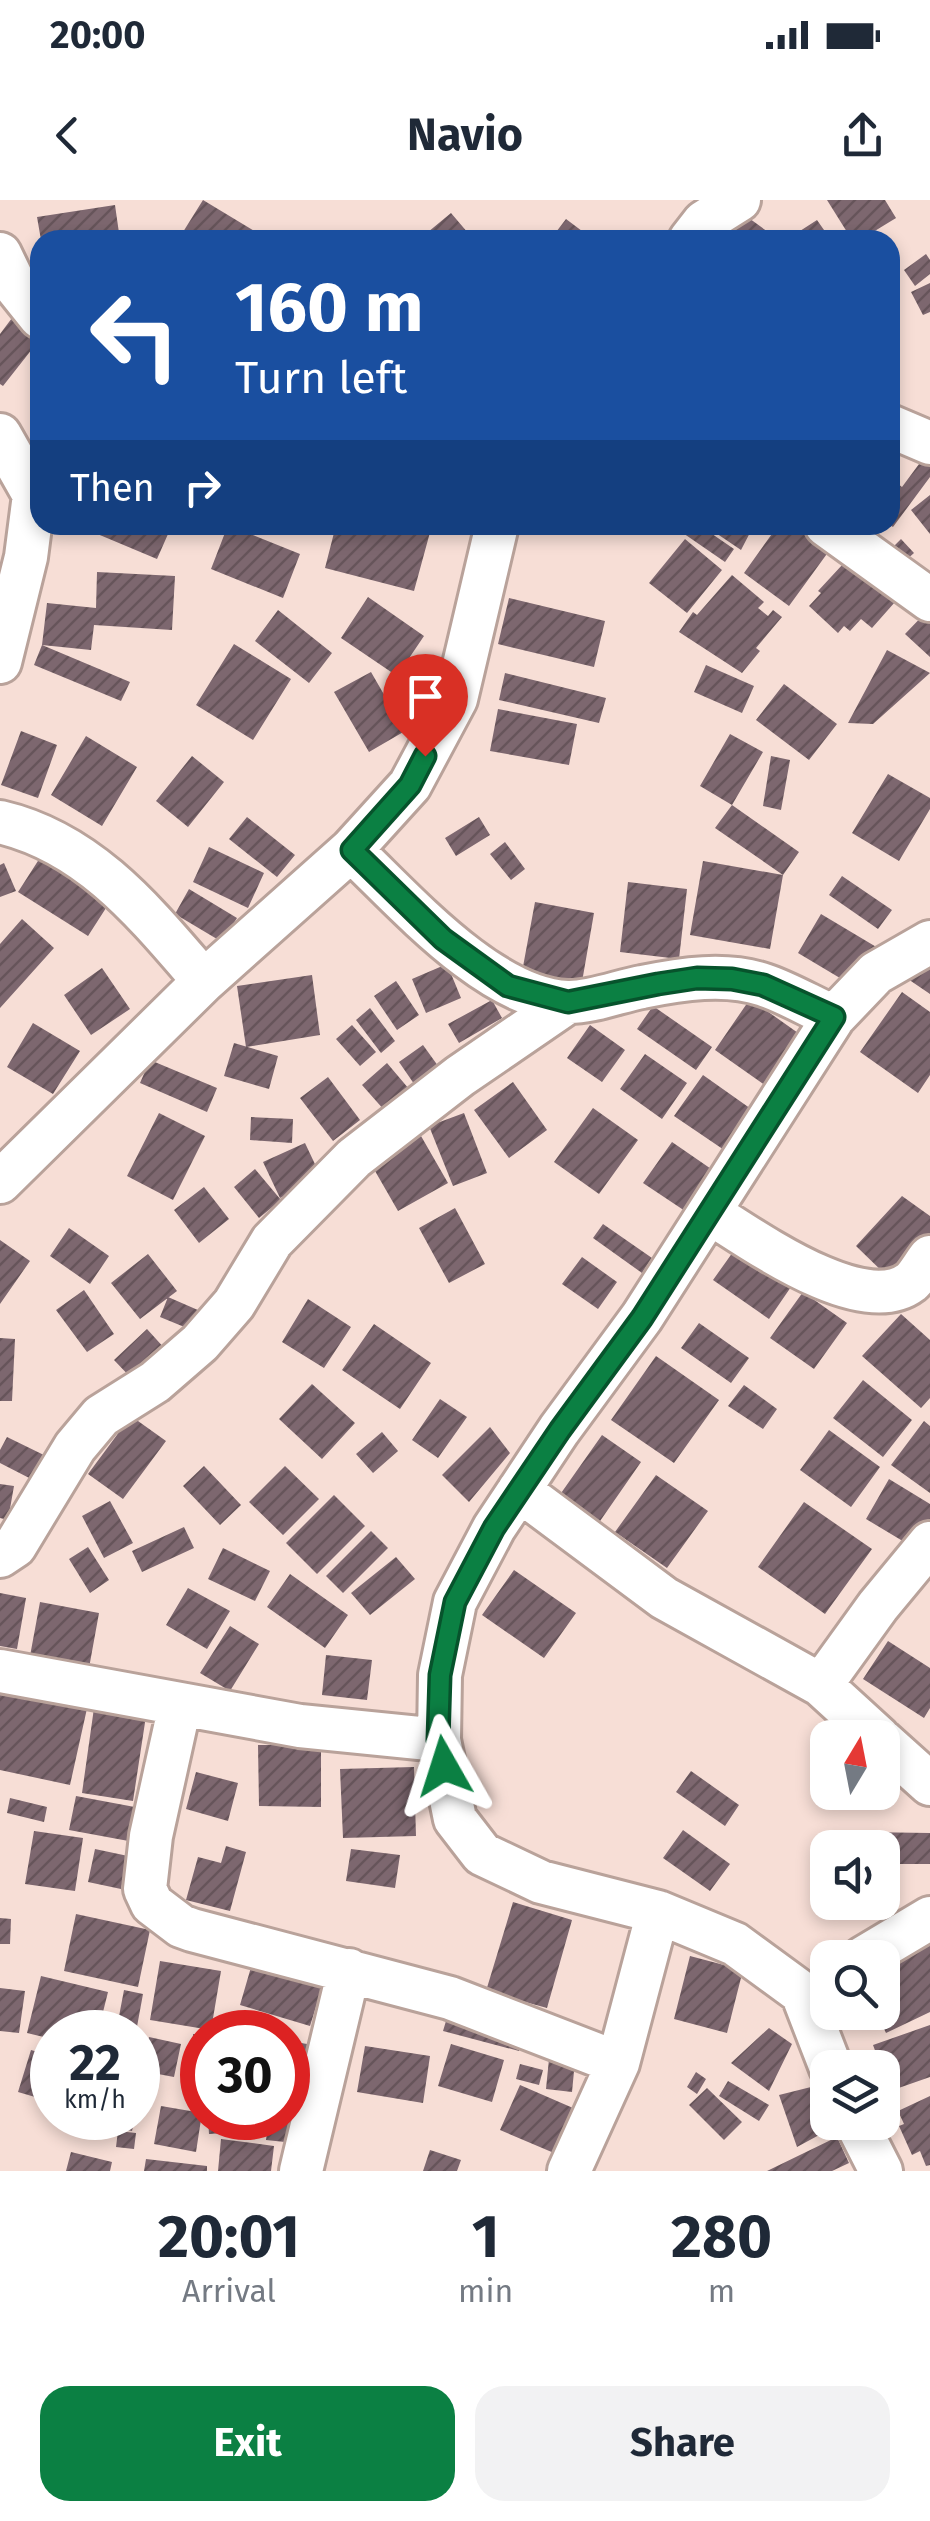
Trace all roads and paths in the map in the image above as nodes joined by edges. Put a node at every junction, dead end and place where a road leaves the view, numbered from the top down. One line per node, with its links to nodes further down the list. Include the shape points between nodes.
1 (0, 254): 2 (street)
2 (30, 304)
3 (900, 430): 5 (street)
4 (0, 435): 6 (street)
5 (930, 444)
6 (30, 478)
7 (30, 533): 11 (street)
8 (496, 535): 13 (street, via 456,699 410,785)
9 (840, 535): 10 (street)
10 (930, 600)
11 (0, 662)
12 (0, 822): 15 (street, via 82,856 140,907)
13 (352, 850): 15 (street); 16 (street, via 443,939 508,986)
14 (929, 944): 17 (street, via 876,973)
15 (204, 980): 18 (street)
16 (568, 1002): 17 (street, via 697,978 732,979 763,985); 23 (street, via 354,1158 272,1241 234,1304 200,1343 101,1416 14,1546)
17 (834, 1017): 19 (street)
18 (0, 1182)
19 (710, 1213): 20 (street, via 780,1258 867,1290 910,1282); 21 (street)
20 (930, 1257)
21 (520, 1490): 25 (street, via 664,1598); 28 (street, via 455,1602 440,1675)
22 (930, 1543): 25 (street)
23 (0, 1556)
24 (0, 1671): 26 (street)
25 (821, 1685): 27 (street)
26 (180, 1705): 28 (street); 34 (street, via 151,1836 145,1889 152,1904 181,1926)
27 (860, 1720)
28 (438, 1740): 31 (street, via 455,1820 482,1854 541,1882)
29 (900, 1756): 30 (street)
30 (930, 1784)
31 (658, 1912): 35 (street); 36 (street)
32 (930, 1918): 33 (street)
33 (893, 1940)
34 (349, 1970): 36 (street, via 450,1998); 38 (street)
35 (810, 1983)
36 (618, 2063): 39 (street)
37 (865, 2140): 40 (street)
38 (301, 2171)
39 (569, 2171)
40 (881, 2171)

